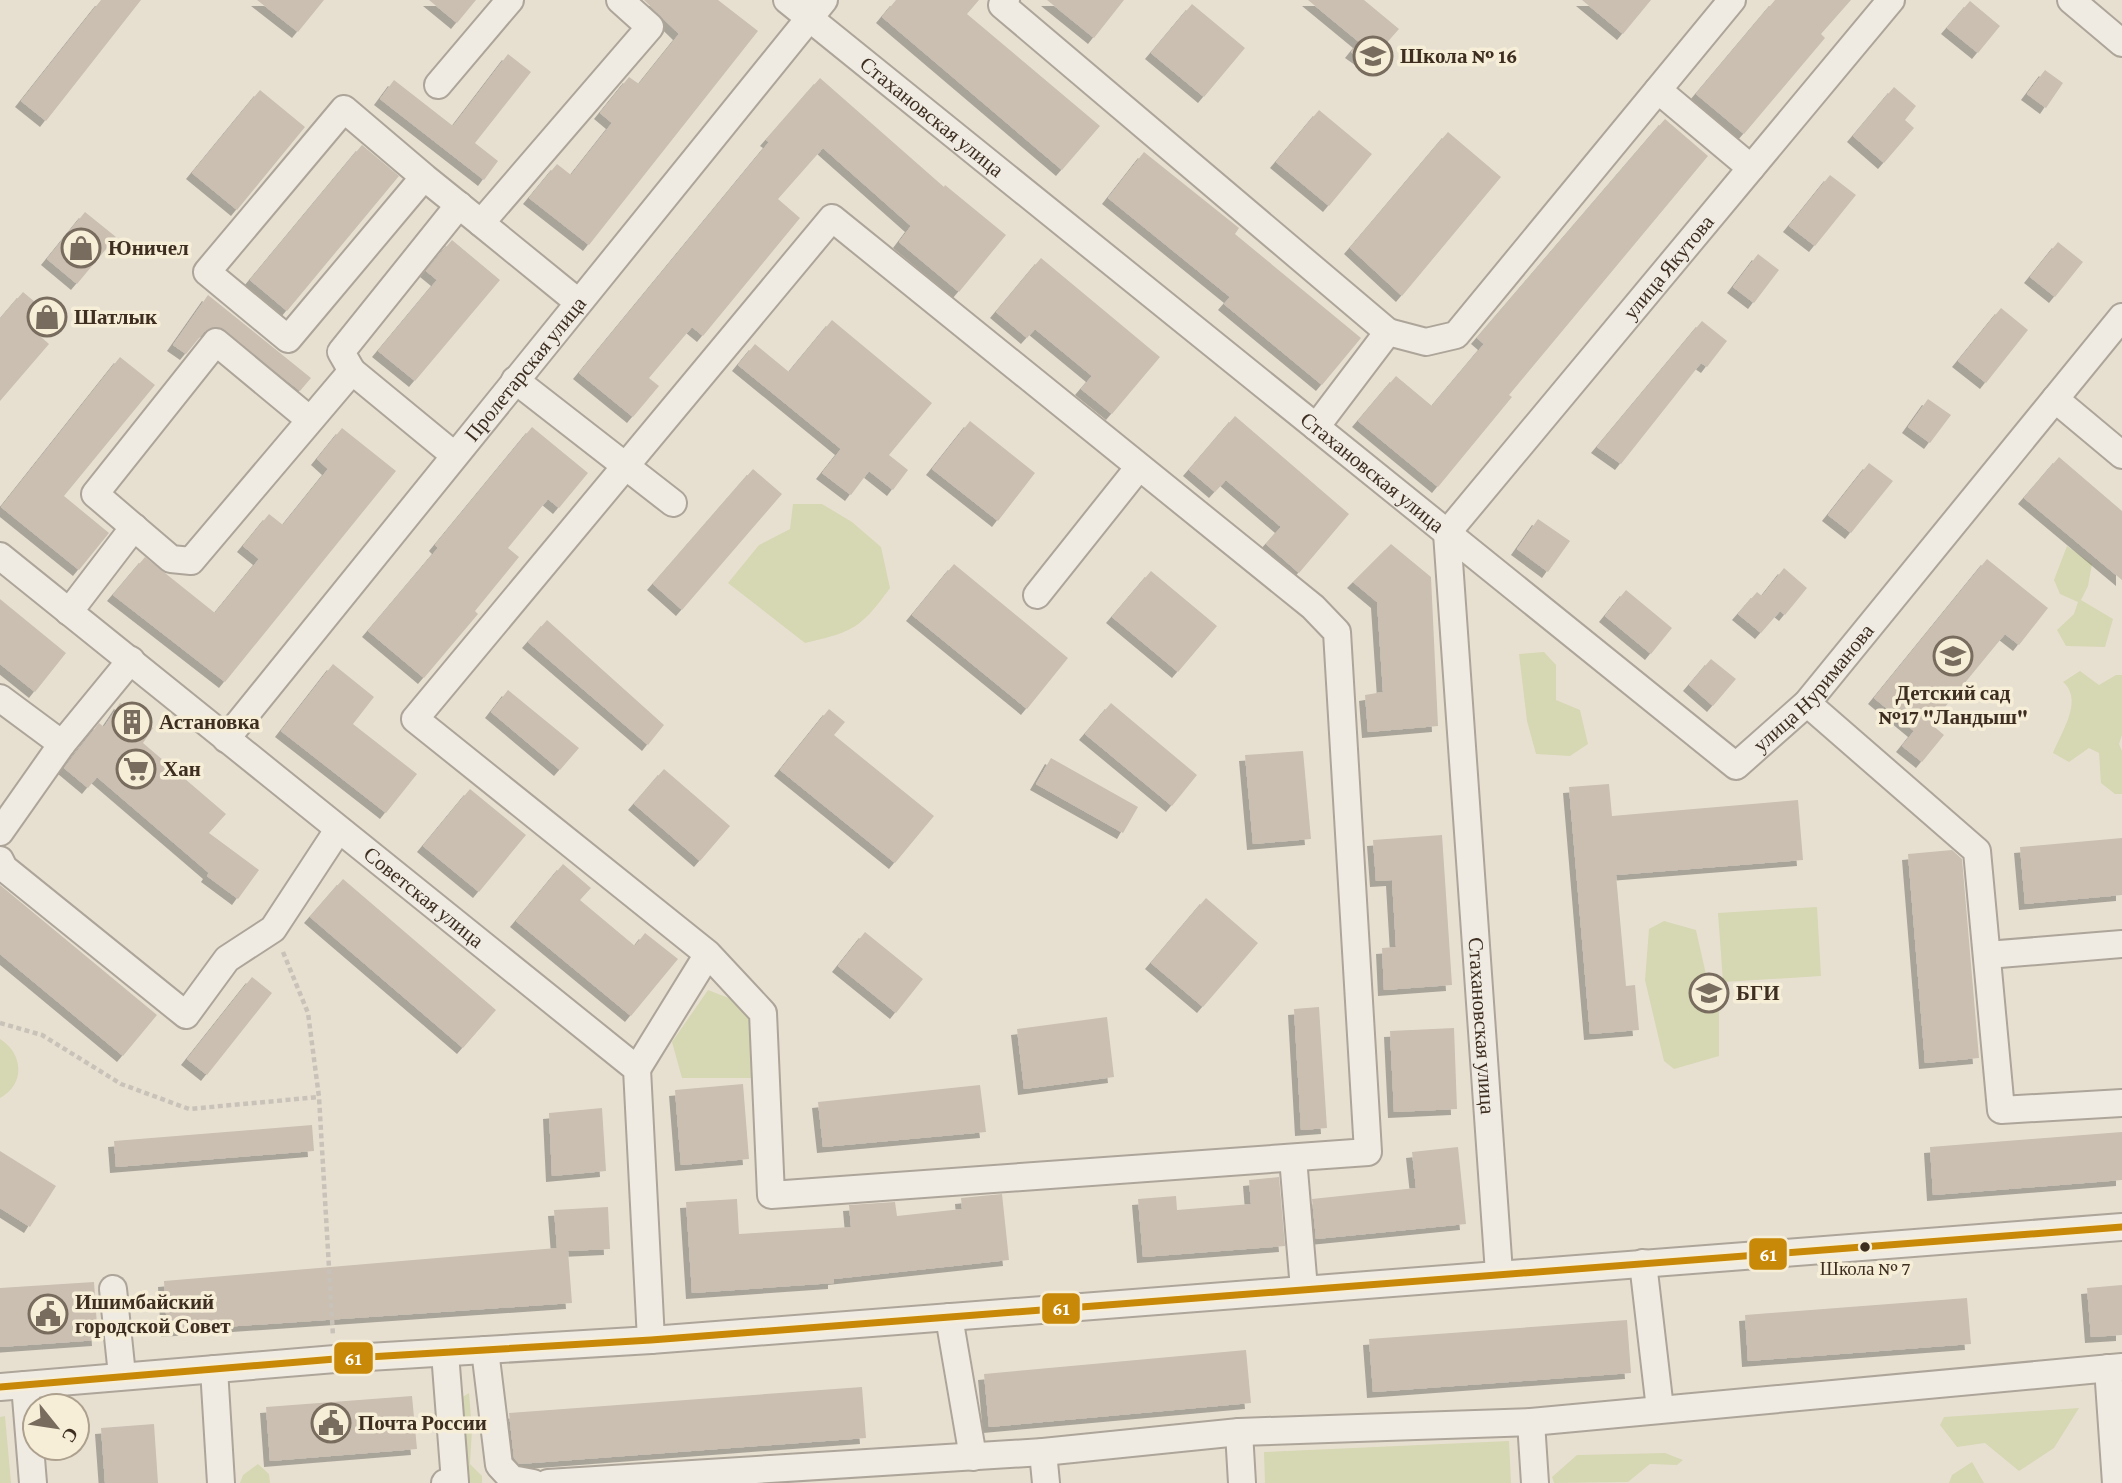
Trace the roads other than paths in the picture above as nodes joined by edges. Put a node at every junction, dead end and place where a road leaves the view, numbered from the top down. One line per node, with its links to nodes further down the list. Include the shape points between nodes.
1 (510, 0): 10 (street)
2 (620, 0): 15 (street, via 650,27)
3 (787, 0): 8 (street, Стахановская улица)
4 (1006, 0): 18 (street, via 1002,5)
5 (1732, 0): 11 (street)
6 (1891, 0): 12 (street, улица Якутова)
7 (2071, 0): 9 (street)
8 (817, 9): 16 (street, Пролетарская улица); 23 (street, Стахановская улица)
9 (2122, 43)
10 (438, 85)
11 (1658, 90): 12 (street); 18 (street, via 1456,335 1426,342)
12 (1751, 168): 30 (street, улица Якутова)
13 (424, 177): 13 (street, via 288,339 208,272 344,109); 14 (street)
14 (459, 205): 15 (street); 19 (street, via 341,352)
15 (481, 223): 16 (street)
16 (578, 302): 20 (street, Пролетарская улица)
17 (2122, 317): 21 (street, улица Нуриманова)
18 (1388, 332): 23 (street)
19 (352, 371): 22 (street); 24 (street)
20 (515, 380): 24 (street, Пролетарская улица); 26 (street)
21 (2055, 399): 25 (street); 36 (street, улица Нуриманова)
22 (310, 420): 29 (street, via 191,561 171,559); 29 (street, via 216,342 95,494)
23 (1316, 427): 30 (street, Стахановская улица)
24 (454, 455): 37 (street, Пролетарская улица)
25 (2122, 455)
26 (625, 466): 27 (street, via 832,218); 28 (street); 43 (street, via 415,719)
27 (1139, 467): 32 (street); 47 (street, via 1337,632 1368,1152)
28 (673, 503)
29 (134, 527): 33 (street)
30 (1447, 533): 36 (street, улица Нуриманова, via 1736,766); 50 (street, Стахановская улица)
31 (0, 556): 33 (street, Советская улица)
32 (1037, 595)
33 (69, 612): 34 (street, Советская улица)
34 (131, 660): 37 (street, Советская улица); 38 (street)
35 (0, 698): 38 (street)
36 (1807, 703): 44 (street, via 1978,851)
37 (226, 739): 39 (street, Советская улица)
38 (62, 744): 40 (street)
39 (338, 830): 41 (street, via 273,929 227,959 186,1015 4,868); 45 (street, Советская улица)
40 (0, 832)
41 (0, 860)
42 (2122, 944): 44 (street)
43 (708, 954): 45 (street); 47 (street, via 762,1013 771,1195)
44 (1987, 955): 46 (street, via 2001,1110)
45 (637, 1069): 54 (street)
46 (2122, 1103)
47 (1293, 1157): 52 (street)
48 (2122, 1227): 49 (street)
49 (1643, 1263): 50 (street); 61 (street)
50 (1499, 1273): 52 (street)
51 (113, 1289): 59 (street)
52 (1304, 1289): 53 (street)
53 (949, 1317): 54 (street); 65 (street)
54 (651, 1339): 55 (street)
55 (485, 1350): 56 (street); 69 (street, via 499,1465 512,1479)
56 (445, 1353): 58 (street); 68 (street, via 455,1482)
57 (2115, 1368): 61 (street); 74 (street)
58 (214, 1369): 59 (street); 67 (street)
59 (121, 1375): 60 (street)
60 (12, 1386): 66 (street)
61 (1660, 1409): 62 (street)
62 (1531, 1422): 63 (street); 73 (street)
63 (1239, 1432): 64 (street); 72 (street)
64 (1043, 1452): 65 (street); 71 (street)
65 (973, 1457): 70 (street)
66 (33, 1483)
67 (221, 1483)
68 (445, 1483)
69 (533, 1483)
70 (548, 1483)
71 (1046, 1483)
72 (1242, 1483)
73 (1535, 1483)
74 (2116, 1483)

